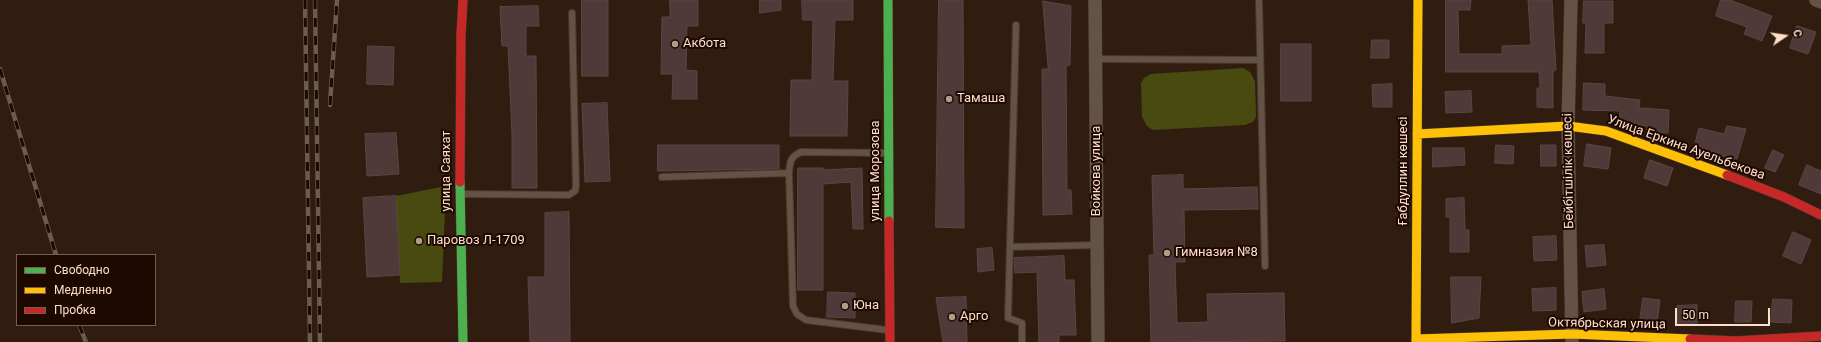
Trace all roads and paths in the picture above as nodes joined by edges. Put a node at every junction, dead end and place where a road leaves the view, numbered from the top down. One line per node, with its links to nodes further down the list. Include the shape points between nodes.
1 (463, 0): 18 (street, улица Саяхат)
2 (888, 0): 15 (street, улица Морозова)
3 (1095, 0): 11 (street, Войкова улица)
4 (1258, 0): 12 (lane)
5 (1418, 0): 14 (street, Ғабдуллин көшесі)
6 (1571, 0): 13 (street, Бейбітшілік көшесі)
7 (1816, 0): 8 (street)
8 (1821, 2)
9 (572, 13): 18 (lane, via 576,186 574,192 569,195)
10 (1016, 25): 21 (lane)
11 (1096, 59): 12 (lane); 20 (street, Войкова улица)
12 (1260, 60): 22 (lane)
13 (1568, 126): 14 (street, Улица Еркина Ауельбекова); 19 (street, Улица Еркина Ауельбекова, via 1606,131 1678,156 1784,197); 25 (street, Бейбітшілік көшесі)
14 (1418, 134): 26 (street, Ғабдуллин көшесі)
15 (889, 153): 16 (lane, via 801,152 793,155); 23 (street, улица Морозова)
16 (789, 174): 17 (lane); 23 (lane, via 793,306 797,314 806,320)
17 (662, 177)
18 (460, 194): 27 (street, улица Саяхат)
19 (1821, 216)
20 (1097, 244): 21 (lane); 30 (street, Войкова улица)
21 (1010, 248): 29 (lane, via 1008,318 1022,323)
22 (1265, 266)
23 (890, 331): 28 (street, улица Морозова)
24 (1821, 336): 25 (street, Октябрьская улица, via 1736,341)
25 (1572, 338): 26 (street, Октябрьская улица)
26 (1416, 341)
27 (463, 342)
28 (890, 342)
29 (1022, 342)
30 (1098, 342)

